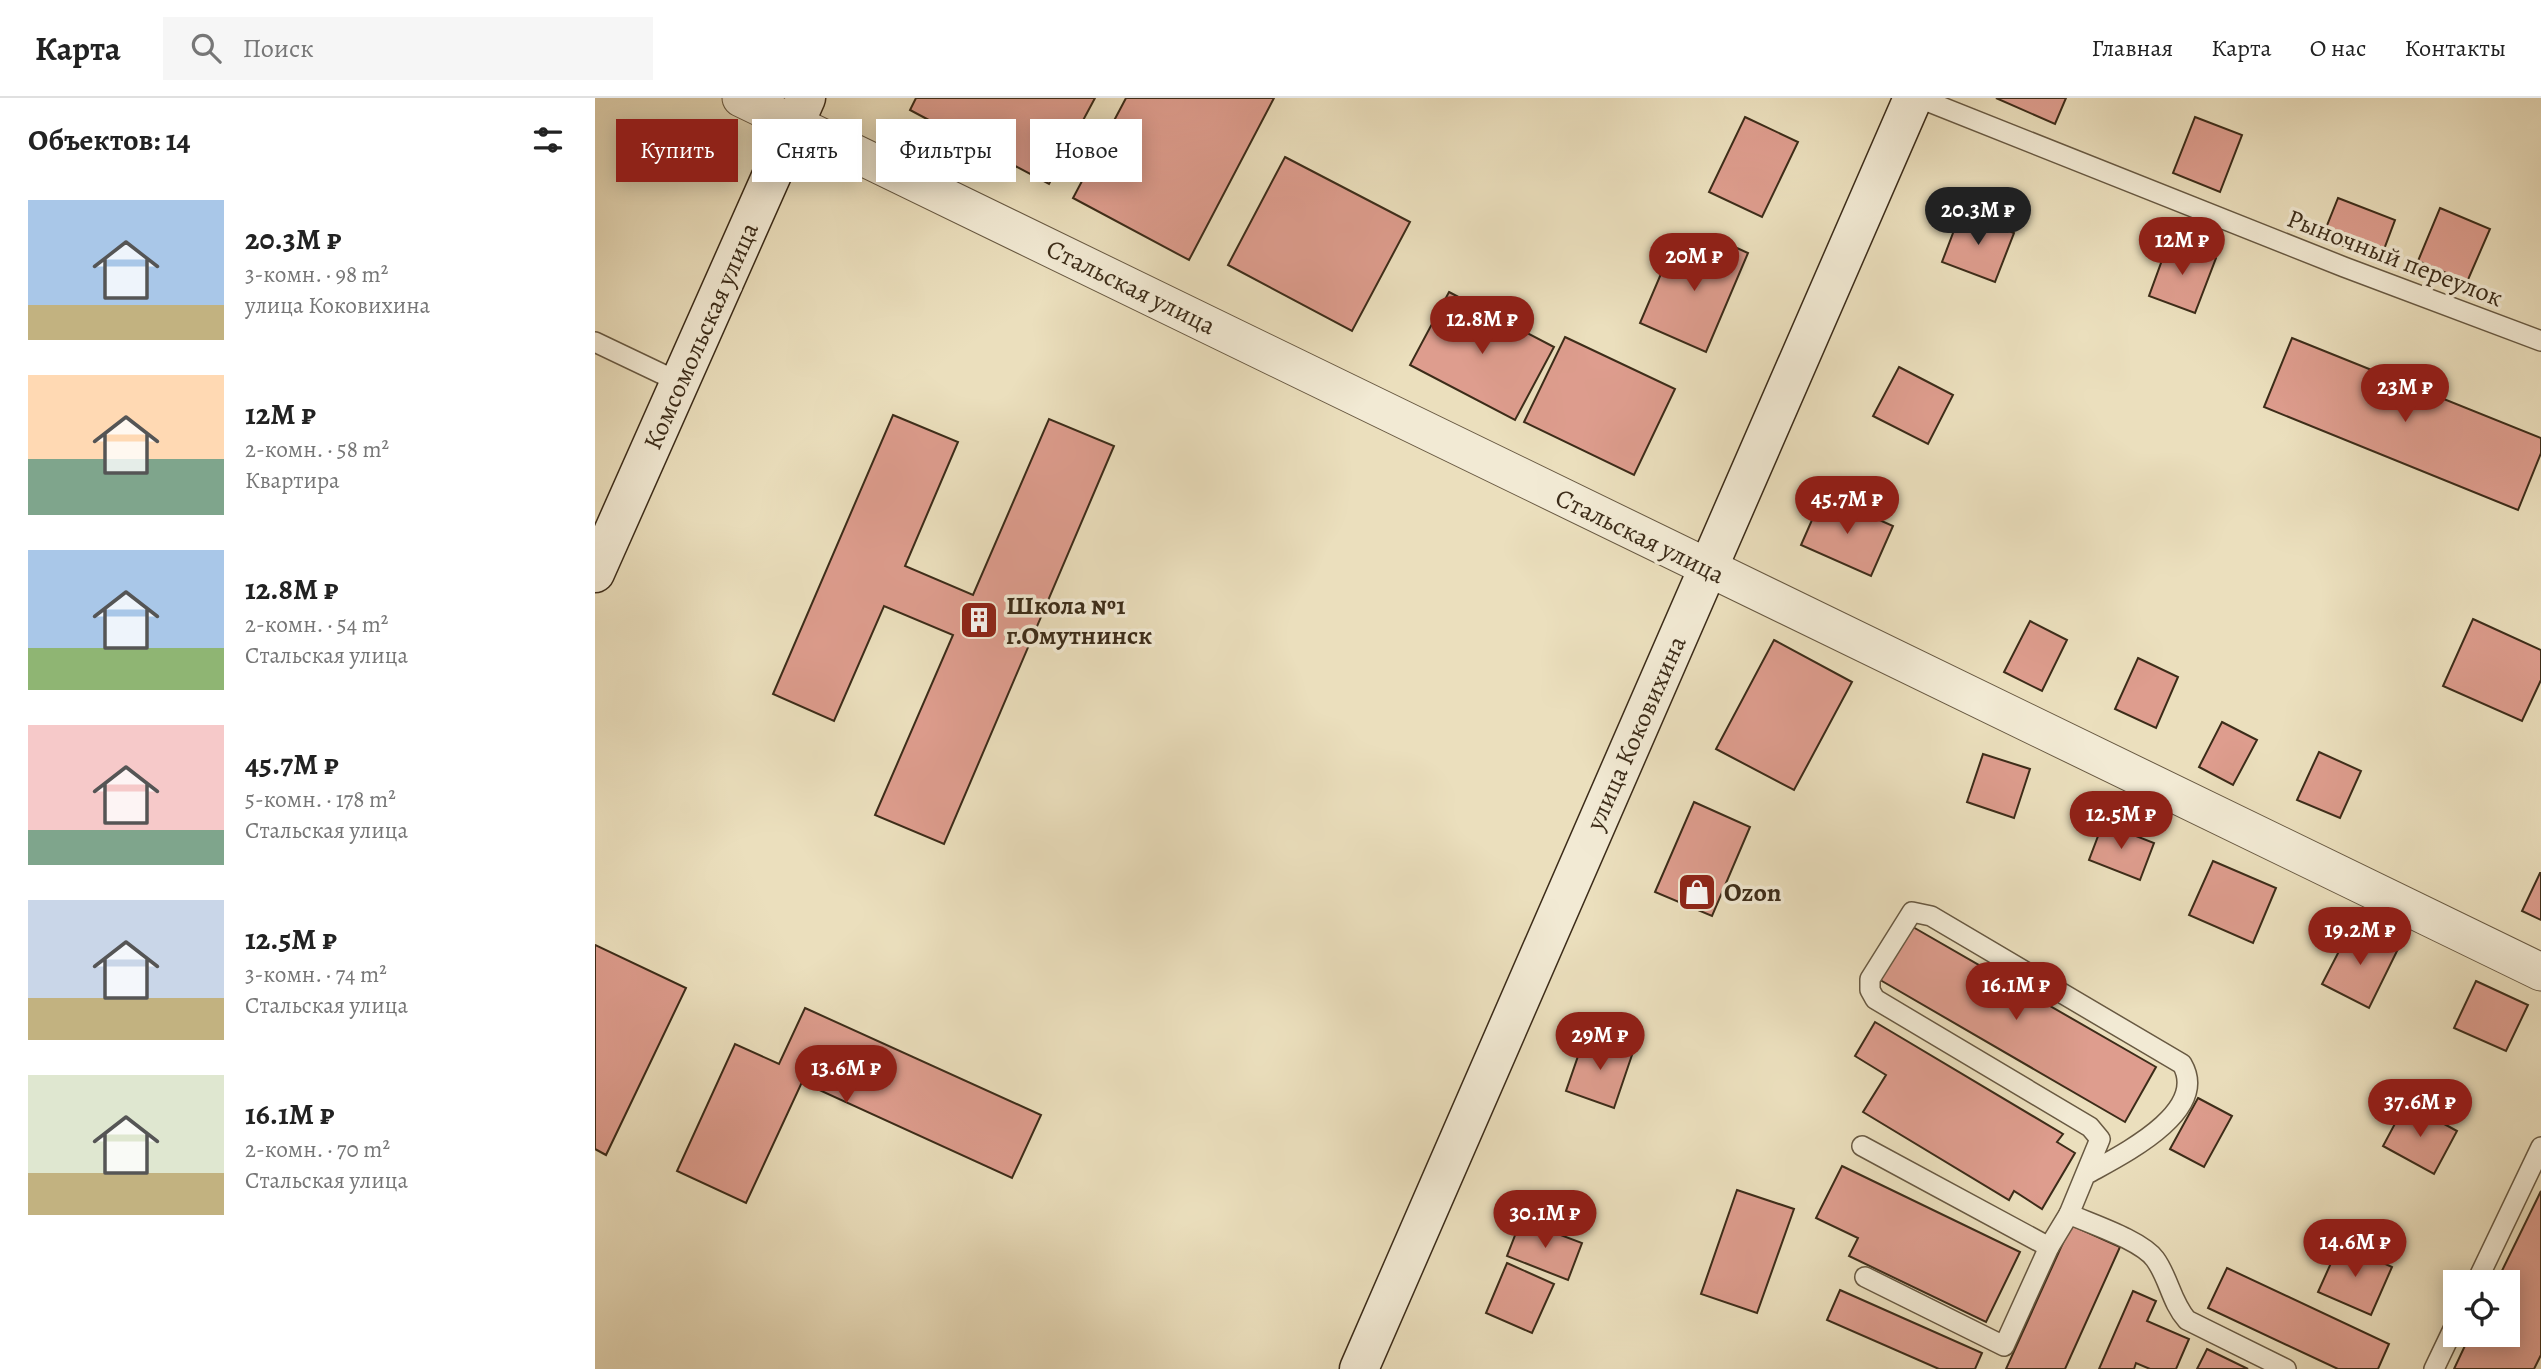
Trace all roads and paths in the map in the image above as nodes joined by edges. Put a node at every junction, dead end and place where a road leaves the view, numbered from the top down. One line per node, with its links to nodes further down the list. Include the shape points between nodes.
1 (741, 98): 4 (street, Стальская улица)
2 (1913, 98): 8 (street, улица Коковихина)
3 (1919, 98): 5 (lane, Рыночный переулок)
4 (800, 110): 7 (street, Комсомольская улица); 8 (street, Стальская улица)
5 (2541, 341)
6 (595, 342): 7 (lane)
7 (681, 383): 9 (street, Комсомольская улица)
8 (1707, 569): 10 (street, Стальская улица); 19 (street, улица Коковихина)
9 (595, 573)
10 (2541, 972)
11 (1862, 1146): 15 (lane)
12 (2541, 1147): 16 (lane)
13 (2087, 1174): 13 (lane, via 2100,1139 2090,1127 1875,999 1870,979 1912,912 1931,916 2182,1065 2189,1088 2179,1107 2147,1140); 14 (lane)
14 (2069, 1214): 15 (lane); 20 (lane, via 2145,1249 2155,1259 2176,1308 2187,1320)
15 (2049, 1247): 17 (lane, via 2004,1346)
16 (2482, 1270)
17 (1865, 1277)
18 (2444, 1347): 21 (lane)
19 (1359, 1369)
20 (2286, 1369)
21 (2434, 1369)

